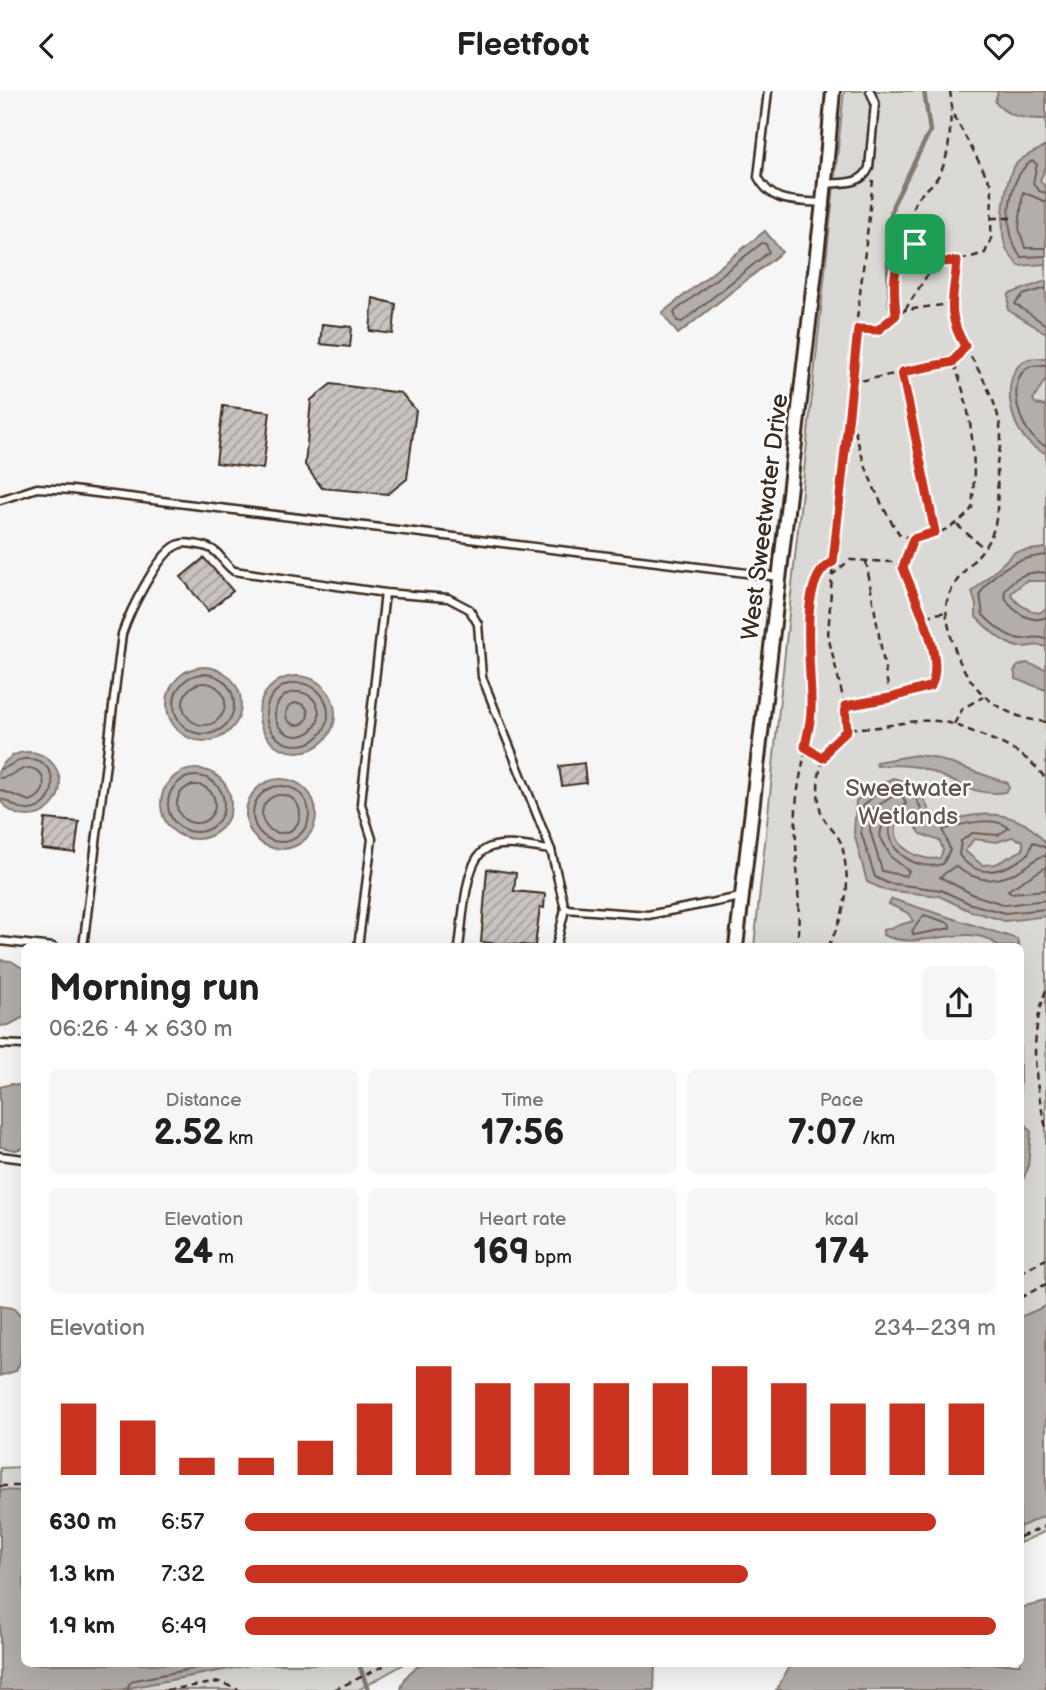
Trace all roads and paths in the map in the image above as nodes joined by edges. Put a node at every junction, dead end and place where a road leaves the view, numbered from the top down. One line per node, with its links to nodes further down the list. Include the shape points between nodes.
1 (768, 91): 8 (lane, via 758,177 776,198)
2 (833, 91): 7 (street, West Sweetwater Drive)
3 (870, 91): 7 (lane, via 875,103 865,177)
4 (950, 91): 5 (path)
5 (951, 110): 9 (path, via 992,186); 11 (path, via 946,154 937,178 912,208)
6 (874, 179): 17 (path)
7 (824, 184): 8 (street, West Sweetwater Drive)
8 (822, 203): 31 (street, West Sweetwater Drive)
9 (992, 218): 10 (path); 12 (path, via 985,253)
10 (1014, 218)
11 (915, 244): 13 (path, via 922,257); 16 (path, via 894,267)
12 (957, 261): 13 (path); 14 (path)
13 (935, 263): 15 (path)
14 (950, 304): 15 (path); 18 (path)
15 (905, 310): 16 (path)
16 (896, 315): 17 (path, via 878,330)
17 (858, 329): 21 (path)
18 (965, 346): 19 (path); 26 (path, via 998,412 1001,441 995,525)
19 (953, 362): 20 (path); 23 (path, via 964,388 974,493 972,508)
20 (902, 372): 21 (path); 24 (path)
21 (850, 383): 25 (path, via 865,468 887,518 901,536); 28 (path)
22 (0, 500): 31 (lane, via 37,488 72,490)
23 (957, 525): 24 (path); 26 (path)
24 (935, 532): 25 (path)
25 (913, 539): 29 (path)
26 (984, 548): 33 (path, via 959,575)
27 (866, 561): 29 (path); 30 (path, via 850,560); 36 (path)
28 (833, 562): 30 (path); 41 (path, via 816,577 810,604 811,711)
29 (903, 567): 34 (path)
30 (832, 575): 37 (path, via 828,636)
31 (779, 577): 45 (street, West Sweetwater Drive)
32 (386, 593): 44 (lane, via 448,599 469,609 478,624 482,677); 49 (lane, via 234,571 219,553 206,547 181,544 166,553 122,634); 50 (lane, via 361,804 372,847)
33 (946, 612): 34 (path); 35 (path, via 962,669)
34 (924, 616): 36 (path, via 937,673 931,686)
35 (983, 697): 38 (path, via 1002,710); 39 (path, via 962,708)
36 (890, 698): 37 (path)
37 (845, 706): 40 (path)
38 (1046, 722)
39 (954, 724): 40 (path, via 902,721); 43 (path, via 1008,747 1031,762)
40 (847, 730): 42 (path)
41 (805, 747): 42 (path); 54 (path, via 796,809 796,873 802,908)
42 (823, 758): 55 (path, via 818,785 821,812 841,842 847,874 844,909)
43 (1046, 780)
44 (551, 850): 46 (lane); 51 (lane, via 486,849 471,864)
45 (741, 897): 46 (lane, via 648,915); 53 (street, West Sweetwater Drive)
46 (565, 909): 52 (lane)
47 (0, 941): 48 (lane)
48 (21, 943)
49 (83, 943)
50 (359, 943)
51 (460, 943)
52 (557, 943)
53 (736, 943)
54 (798, 943)
55 (830, 943)
56 (1046, 990): 59 (path, via 1035,1022 1034,1042)
57 (0, 1044): 58 (lane)
58 (21, 1045)
59 (1046, 1128)
60 (0, 1156): 61 (lane)
61 (21, 1159)
62 (1046, 1259): 63 (path)
63 (1024, 1271)
64 (1046, 1285): 65 (path)
65 (1024, 1296)
66 (0, 1486): 67 (path)
67 (21, 1486)
68 (1046, 1526): 69 (path)
69 (1024, 1535)
70 (381, 1667): 73 (path)
71 (166, 1690): 72 (path, via 220,1682)
72 (239, 1690)
73 (334, 1690)

